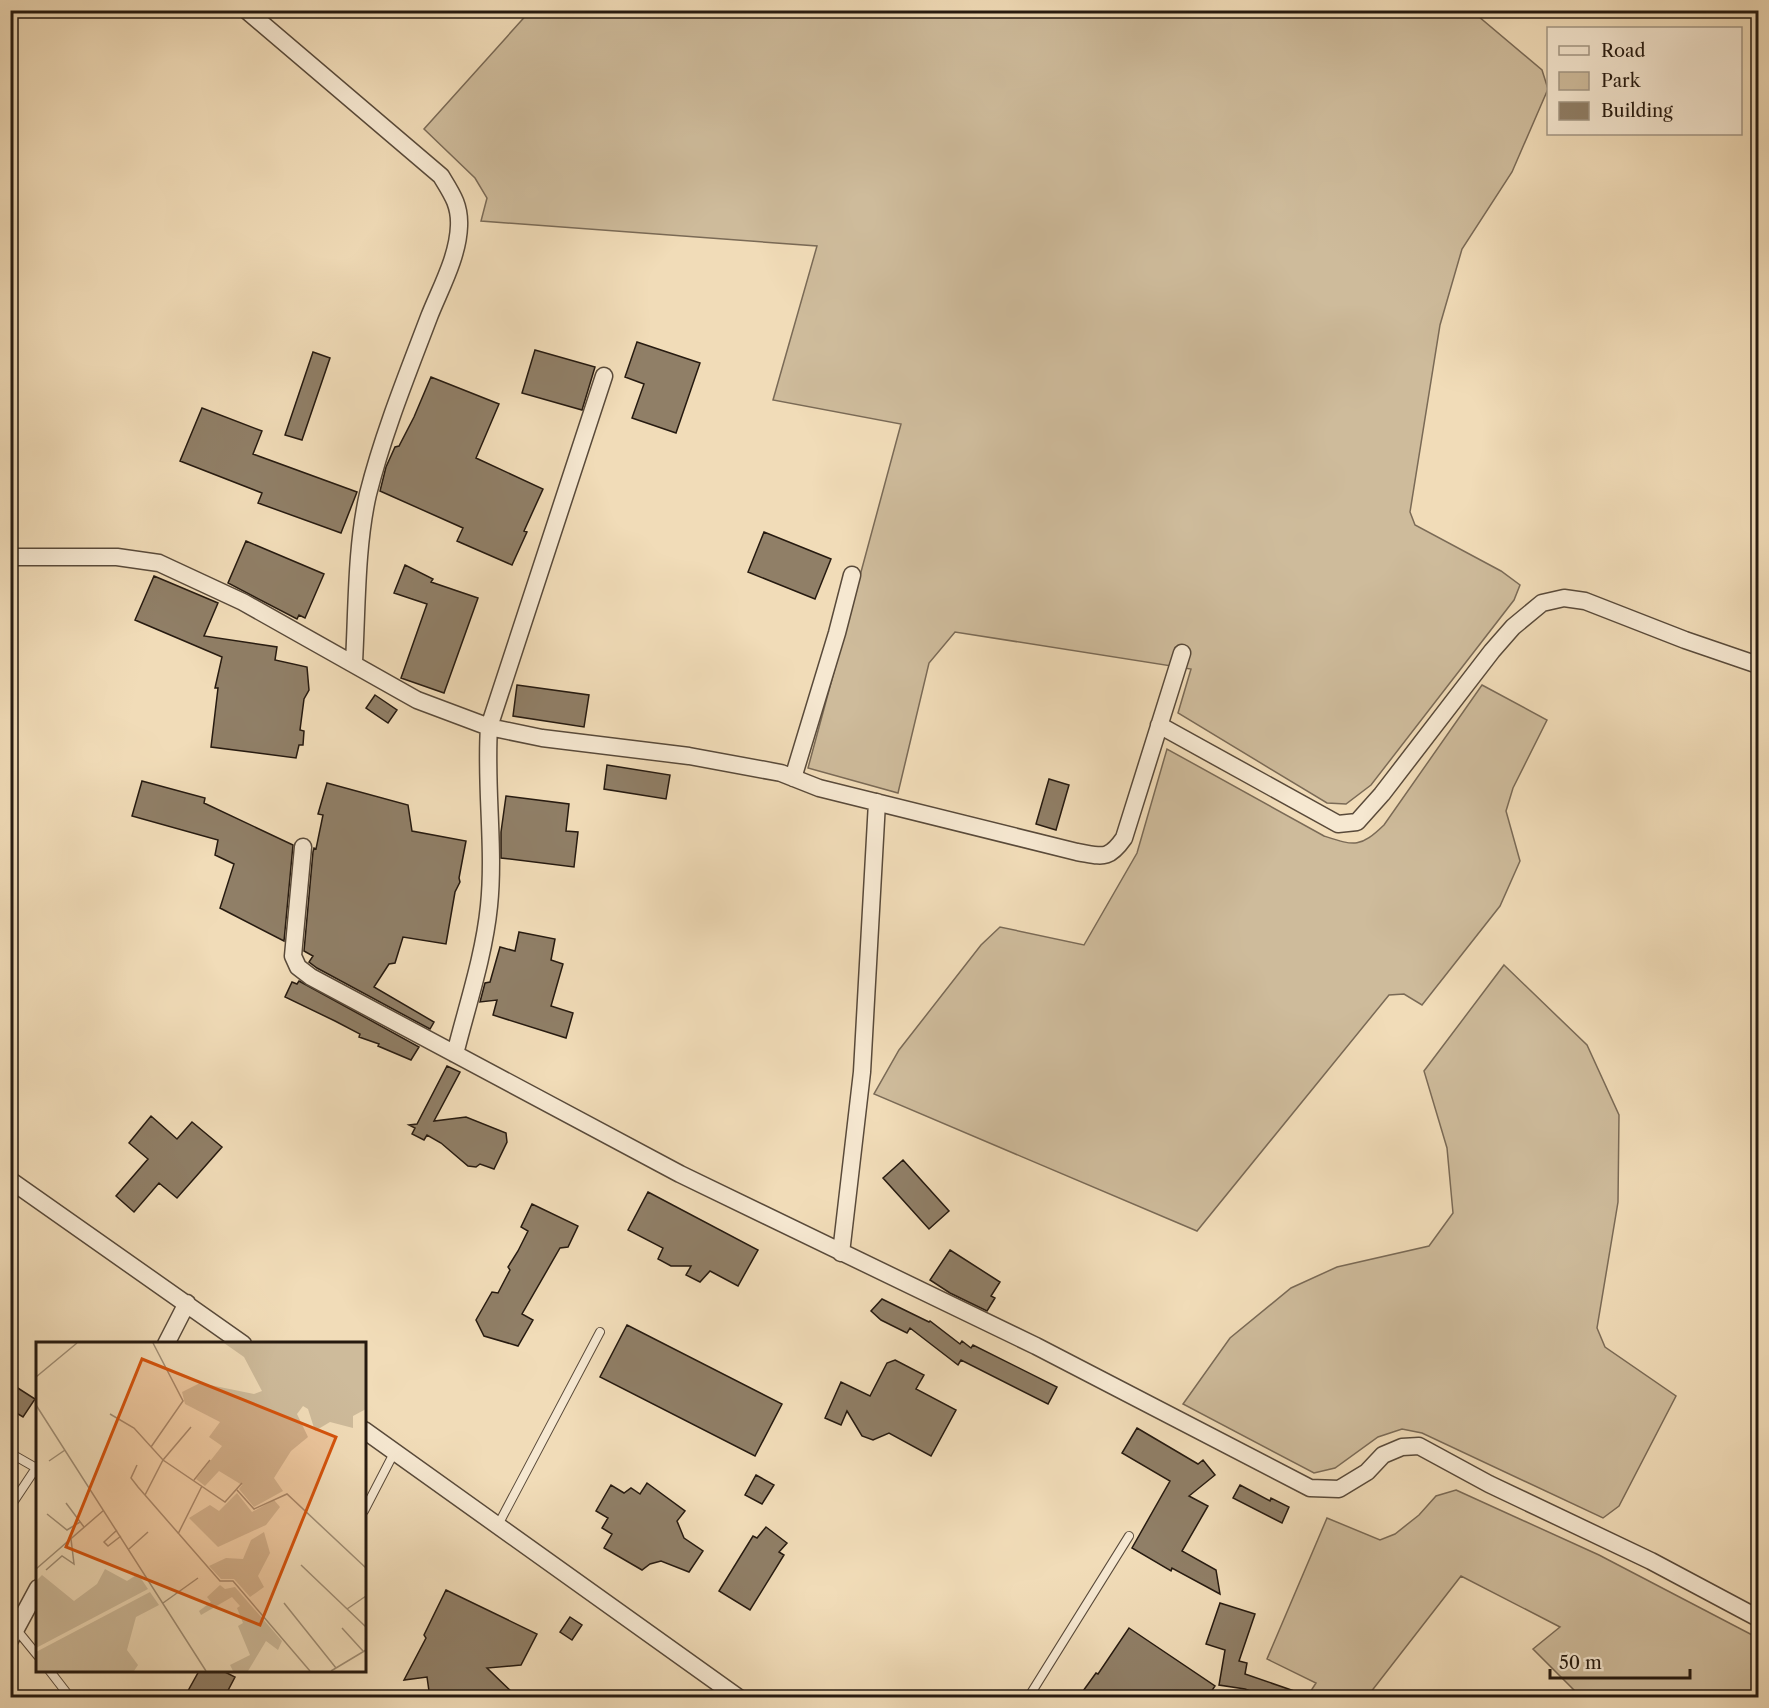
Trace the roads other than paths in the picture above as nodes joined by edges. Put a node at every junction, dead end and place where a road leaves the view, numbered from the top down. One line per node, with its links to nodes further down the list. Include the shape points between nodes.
1 (246, 10): 6 (street, via 441,176 458,203 454,252 417,347 368,497)
2 (604, 376): 9 (street)
3 (10, 557): 6 (street, via 117,557 159,563 243,602)
4 (852, 575): 10 (street)
5 (1182, 653): 8 (street)
6 (354, 662): 9 (street, via 417,700)
7 (1758, 665): 8 (street, via 1585,601 1564,597 1542,603 1492,651 1357,822 1338,824)
8 (1159, 725): 11 (street, via 1124,838 1115,852 1104,856)
9 (489, 727): 10 (street, via 542,738 689,756); 13 (street, via 489,907)
10 (793, 778): 11 (street)
11 (877, 802): 15 (street, via 862,1072)
12 (303, 847): 13 (street, via 293,956 298,967)
13 (455, 1054): 15 (street, via 680,1174)
14 (10, 1180): 16 (street)
15 (841, 1253): 30 (street, via 1036,1346 1310,1488 1339,1489 1367,1472 1383,1455 1401,1447 1419,1446)
16 (187, 1303): 18 (street); 19 (street)
17 (600, 1332): 27 (lane)
18 (167, 1342)
19 (240, 1342)
20 (366, 1431): 21 (street)
21 (395, 1452): 26 (lane); 27 (street)
22 (10, 1453): 23 (lane)
23 (36, 1468)
24 (36, 1470): 25 (lane)
25 (10, 1507)
26 (366, 1507)
27 (498, 1525): 35 (street)
28 (1129, 1536): 36 (lane)
29 (36, 1592): 31 (street)
30 (1758, 1618)
31 (13, 1634): 32 (lane)
32 (36, 1654)
33 (50, 1672): 34 (lane)
34 (68, 1698)
35 (739, 1698)
36 (1028, 1698)

